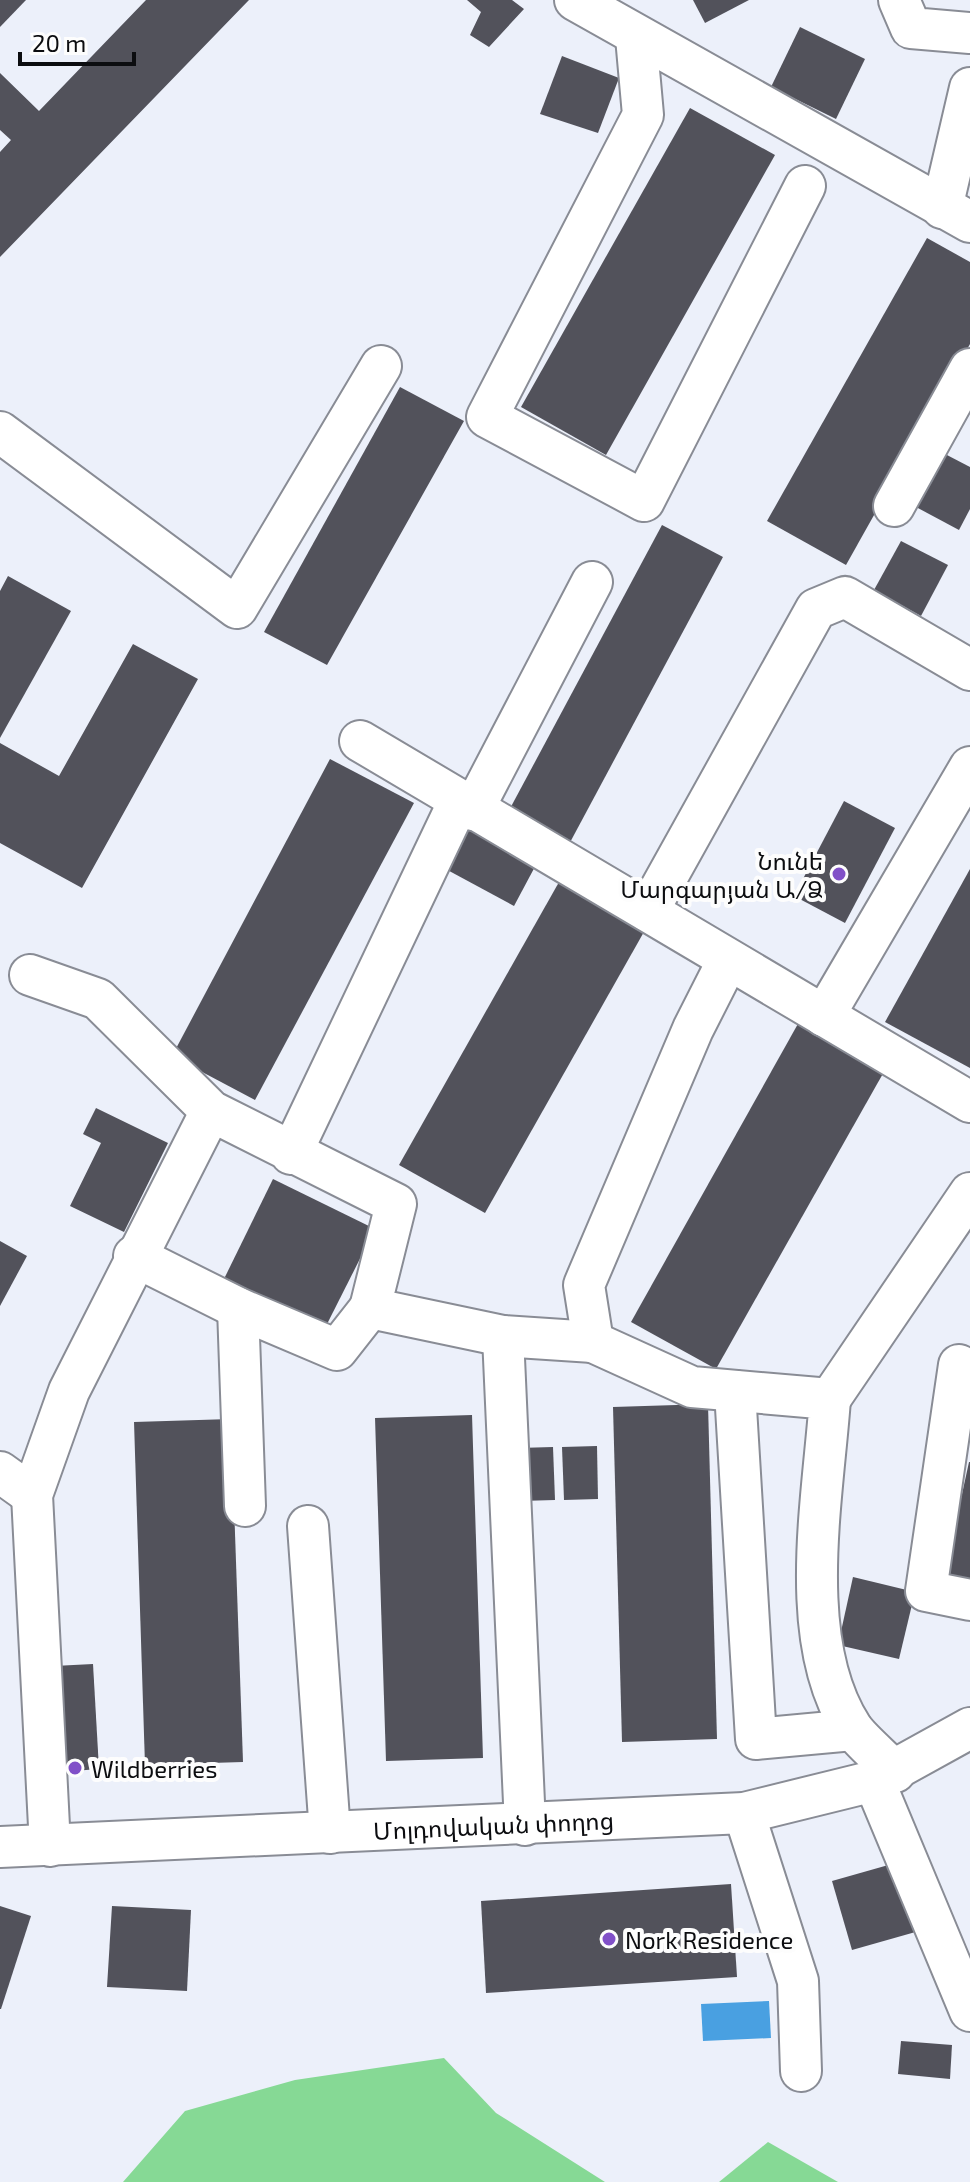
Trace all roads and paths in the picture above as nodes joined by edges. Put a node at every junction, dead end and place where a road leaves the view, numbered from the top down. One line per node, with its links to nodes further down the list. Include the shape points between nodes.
1 (575, 0): 4 (street)
2 (899, 0): 3 (street, via 911,28)
3 (970, 33)
4 (636, 37): 6 (street, via 643,115 487,417 644,501); 7 (street)
5 (970, 88): 7 (street)
6 (805, 186)
7 (956, 215)
8 (381, 366): 10 (street, via 237,608)
9 (970, 369): 11 (street)
10 (0, 432)
11 (894, 506)
12 (592, 582): 16 (street)
13 (970, 670): 17 (street, via 845,597 816,609)
14 (360, 741): 16 (street)
15 (970, 767): 20 (street)
16 (466, 805): 17 (street); 23 (street)
17 (648, 911): 18 (street)
18 (728, 960): 20 (street); 29 (street, via 693,1029 584,1285)
19 (30, 975): 22 (street, via 98,999)
20 (824, 1016): 21 (street)
21 (970, 1102)
22 (211, 1111): 23 (street); 25 (street)
23 (291, 1154): 27 (street, via 396,1204)
24 (970, 1193): 32 (street)
25 (134, 1256): 26 (street); 34 (street, via 69,1391)
26 (238, 1308): 27 (street, via 337,1350); 35 (street)
27 (370, 1308): 28 (street)
28 (503, 1336): 29 (street); 42 (street)
29 (593, 1342): 31 (street, via 692,1387)
30 (959, 1365): 37 (street, via 926,1591)
31 (735, 1391): 32 (street); 39 (street, via 756,1739)
32 (830, 1399): 39 (street, via 818,1570 823,1660)
33 (0, 1472): 34 (street)
34 (32, 1495): 44 (street)
35 (245, 1506)
36 (308, 1526): 43 (street)
37 (970, 1600)
38 (970, 1728): 40 (street, Մոլդովական փողոց)
39 (853, 1730): 40 (street)
40 (885, 1776): 41 (street, Մոլդովական փողոց); 46 (street)
41 (744, 1813): 42 (street, Մոլդովական փողոց); 47 (street, via 798,1981)
42 (525, 1825): 43 (street, Մոլդովական փողոց)
43 (330, 1833): 44 (street, Մոլդովական փողոց)
44 (50, 1846): 45 (street, Մոլդովական փողոց)
45 (0, 1847)
46 (970, 2011)
47 (801, 2071)

